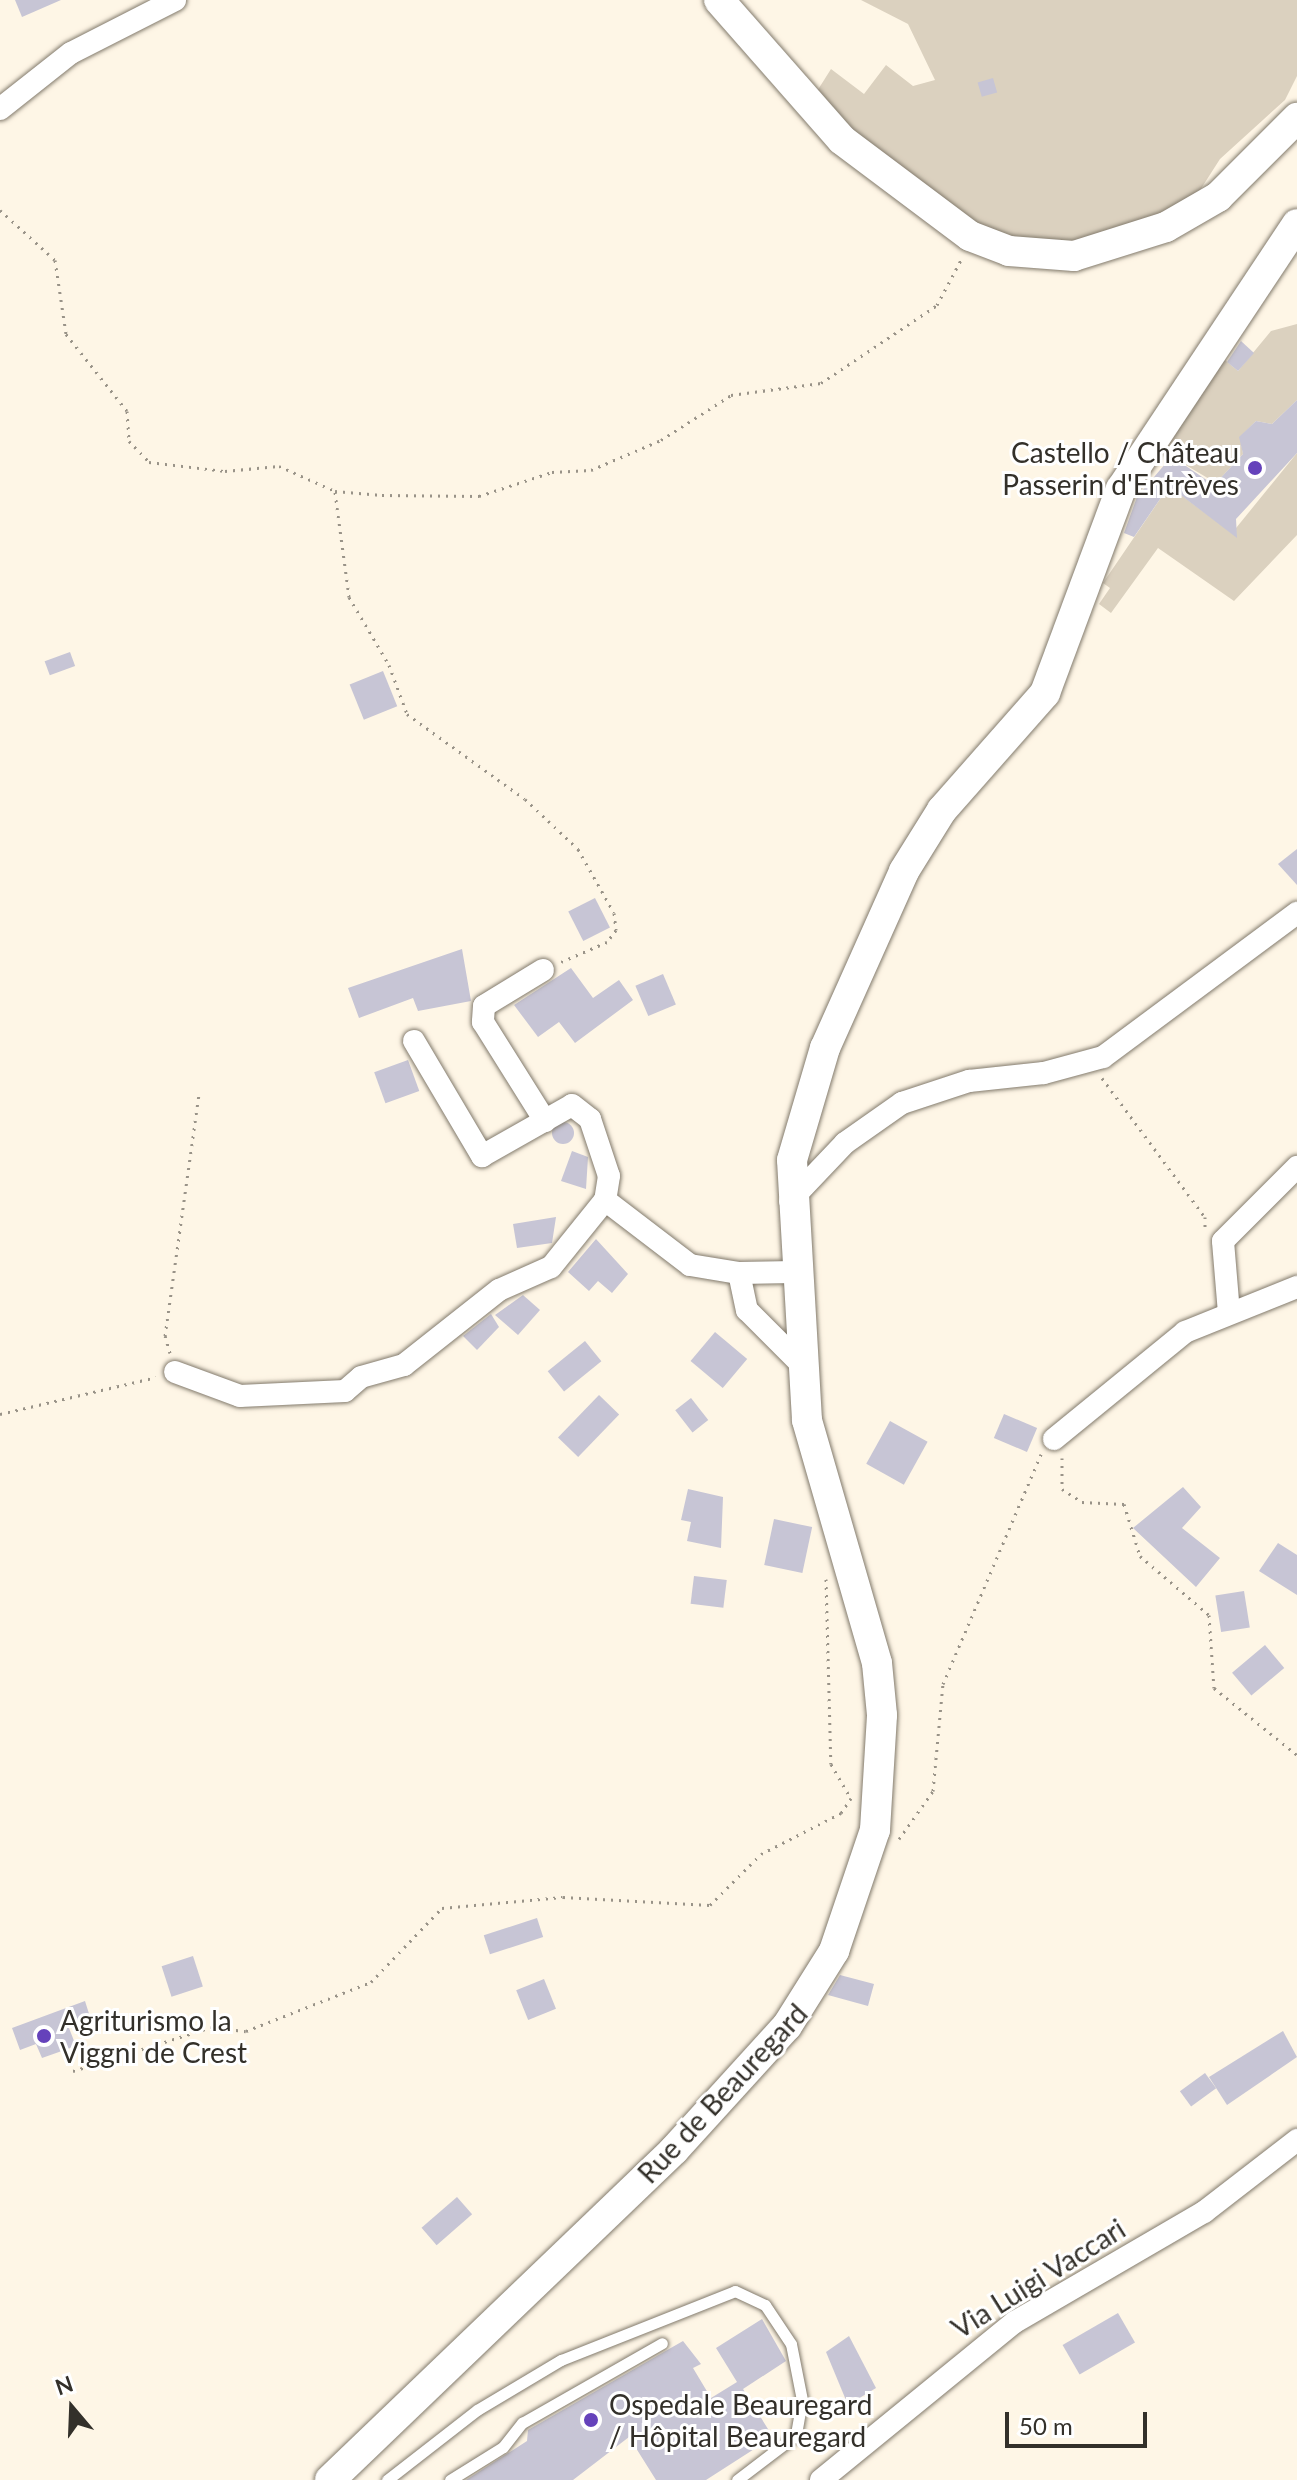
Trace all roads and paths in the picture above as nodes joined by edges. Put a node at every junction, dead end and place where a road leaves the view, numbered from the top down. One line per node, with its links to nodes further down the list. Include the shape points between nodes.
1 (175, 0): 3 (street, via 71,53)
2 (719, 0): 7 (street, via 842,140)
3 (0, 109)
4 (1295, 123): 7 (street, via 1218,197 1130,242 1046,256)
5 (0, 210): 8 (path, via 55,260 66,334 127,411 129,441 149,462 196,462 225,471 279,466)
6 (1297, 224): 17 (street, Rue de Beauregard, via 1121,489 1045,693 942,810 904,871 825,1048 792,1160)
7 (970, 236): 8 (path, via 937,305 821,383 731,395 661,440 591,470 552,472 479,496)
8 (335, 491): 10 (path, via 349,597 389,665 407,714 525,799 578,849 614,913 616,930 607,942)
9 (1297, 913): 12 (street)
10 (543, 970): 14 (street, via 484,1006 483,1022)
11 (414, 1041): 14 (street, via 482,1156)
12 (1103, 1057): 17 (street, via 1044,1073 969,1081 902,1103 845,1143); 18 (path, via 1100,1075 1205,1217)
13 (199, 1095): 24 (path, via 165,1336)
14 (545, 1121): 16 (street, via 572,1105 590,1119 609,1176)
15 (1297, 1167): 22 (street, via 1223,1241)
16 (605, 1200): 20 (street, via 690,1265); 24 (street, via 551,1267 499,1290 404,1365 361,1377 345,1391 240,1396)
17 (790, 1201): 19 (street, Rue de Beauregard)
18 (1205, 1231)
19 (794, 1272): 20 (street); 23 (street, Rue de Beauregard)
20 (739, 1273): 23 (street, via 747,1310)
21 (1297, 1287): 22 (street)
22 (1229, 1313): 26 (street, via 1161,1350)
23 (798, 1361): 35 (street, Rue de Beauregard, via 816,1458 877,1663 882,1715 875,1830 834,1951 787,2026 674,2150)
24 (175, 1372): 25 (path)
25 (0, 1414)
26 (1054, 1439): 28 (path, via 1062,1446 1062,1489 1082,1502 1124,1504 1140,1556 1209,1615 1214,1688); 31 (path, via 1037,1458 943,1684 933,1791)
27 (826, 1563): 30 (path, via 831,1764)
28 (1297, 1755)
29 (859, 1787): 30 (path)
30 (851, 1798): 32 (path, via 841,1813 761,1854 710,1905 563,1897 442,1908 371,1982 246,2031 212,2027)
31 (891, 1850)
32 (73, 2071)
33 (1297, 2140): 39 (street, Via Luigi Vaccari, via 1204,2212 1015,2322)
34 (662, 2343): 37 (lane, via 522,2423 503,2447)
35 (330, 2480)
36 (387, 2480): 38 (lane, via 477,2410 561,2360 735,2291 765,2305 791,2344 802,2400 796,2435)
37 (450, 2480)
38 (737, 2480)
39 (821, 2480)

